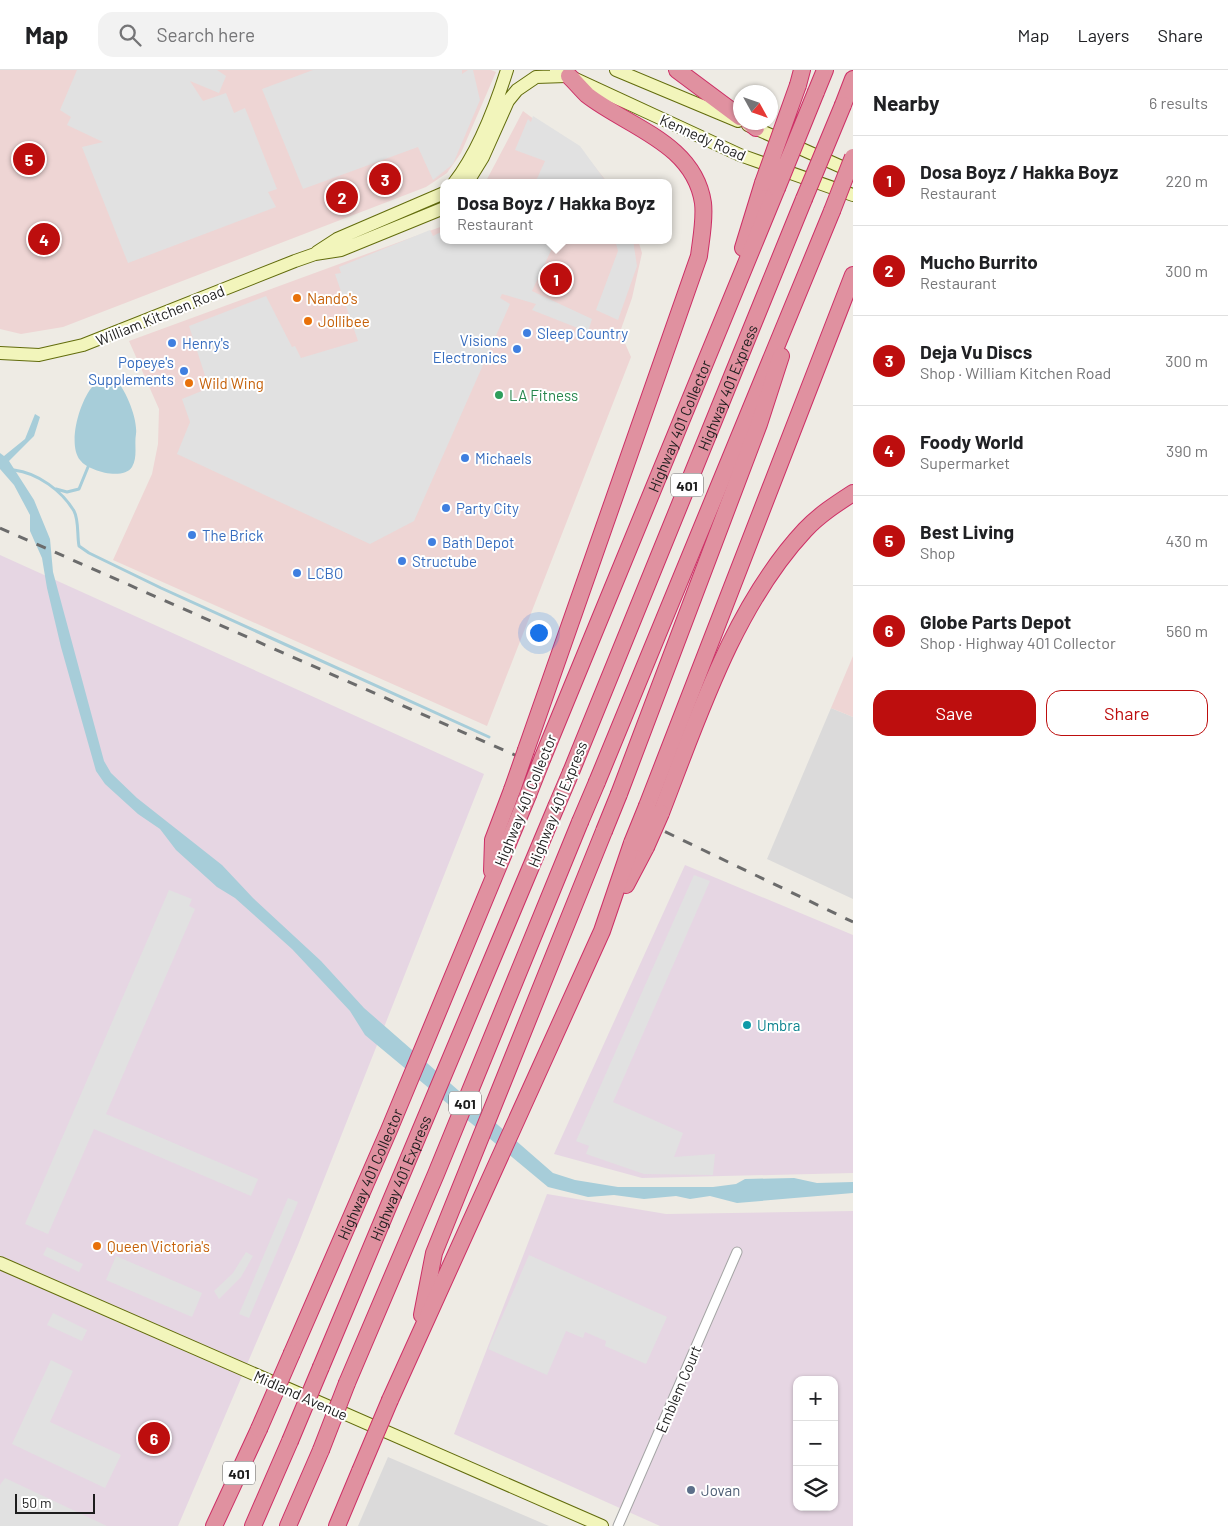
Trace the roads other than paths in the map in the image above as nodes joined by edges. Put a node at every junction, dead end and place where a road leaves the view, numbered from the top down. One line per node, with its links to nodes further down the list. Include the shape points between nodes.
1 (507, 70): 13 (main road, via 466,167)
2 (616, 70): 9 (main road, Kennedy Road)
3 (677, 70): 8 (highway)
4 (825, 70): 15 (highway, Highway 401 Collector / 401, bridge)
5 (562, 73): 14 (main road, via 536,78 517,90 508,101); 17 (main road, Kennedy Road, via 740,155); 25 (highway, bridge, via 587,95 654,137 686,163 703,203 703,228 699,256 493,840)
6 (800, 78): 15 (highway, bridge)
7 (853, 79): 30 (highway, Highway 401 Express / 401, bridge, via 571,772)
8 (733, 112)
9 (733, 118)
10 (760, 130): 12 (main road, Kennedy Road)
11 (853, 157): 19 (highway, Highway 401 Express / 401, bridge)
12 (853, 172)
13 (457, 179)
14 (469, 179)
15 (770, 186): 25 (highway, Highway 401 Collector / 401, bridge, via 734,290)
16 (440, 194): 20 (main road, William Kitchen Road, via 337,239)
17 (853, 195)
18 (440, 210): 20 (main road, William Kitchen Road, via 341,250)
19 (820, 238): 28 (highway, bridge, via 759,424 619,794 434,1253); 31 (highway, Highway 401 Express / 401, bridge)
20 (315, 254): 22 (main road, William Kitchen Road, via 84,345 39,355)
21 (853, 275): 24 (highway)
22 (0, 353)
23 (853, 493): 24 (highway, via 806,529 773,568 732,639)
24 (654, 810): 28 (highway, bridge)
25 (491, 883): 29 (highway, Highway 401 Collector / 401, bridge, via 389,1130)
26 (737, 1252): 34 (street, Emblem Court)
27 (0, 1263): 33 (main road, Midland Avenue)
28 (417, 1342): 32 (highway, bridge)
29 (216, 1523)
30 (253, 1526)
31 (288, 1526)
32 (337, 1526)
33 (602, 1526)
34 (618, 1526)

